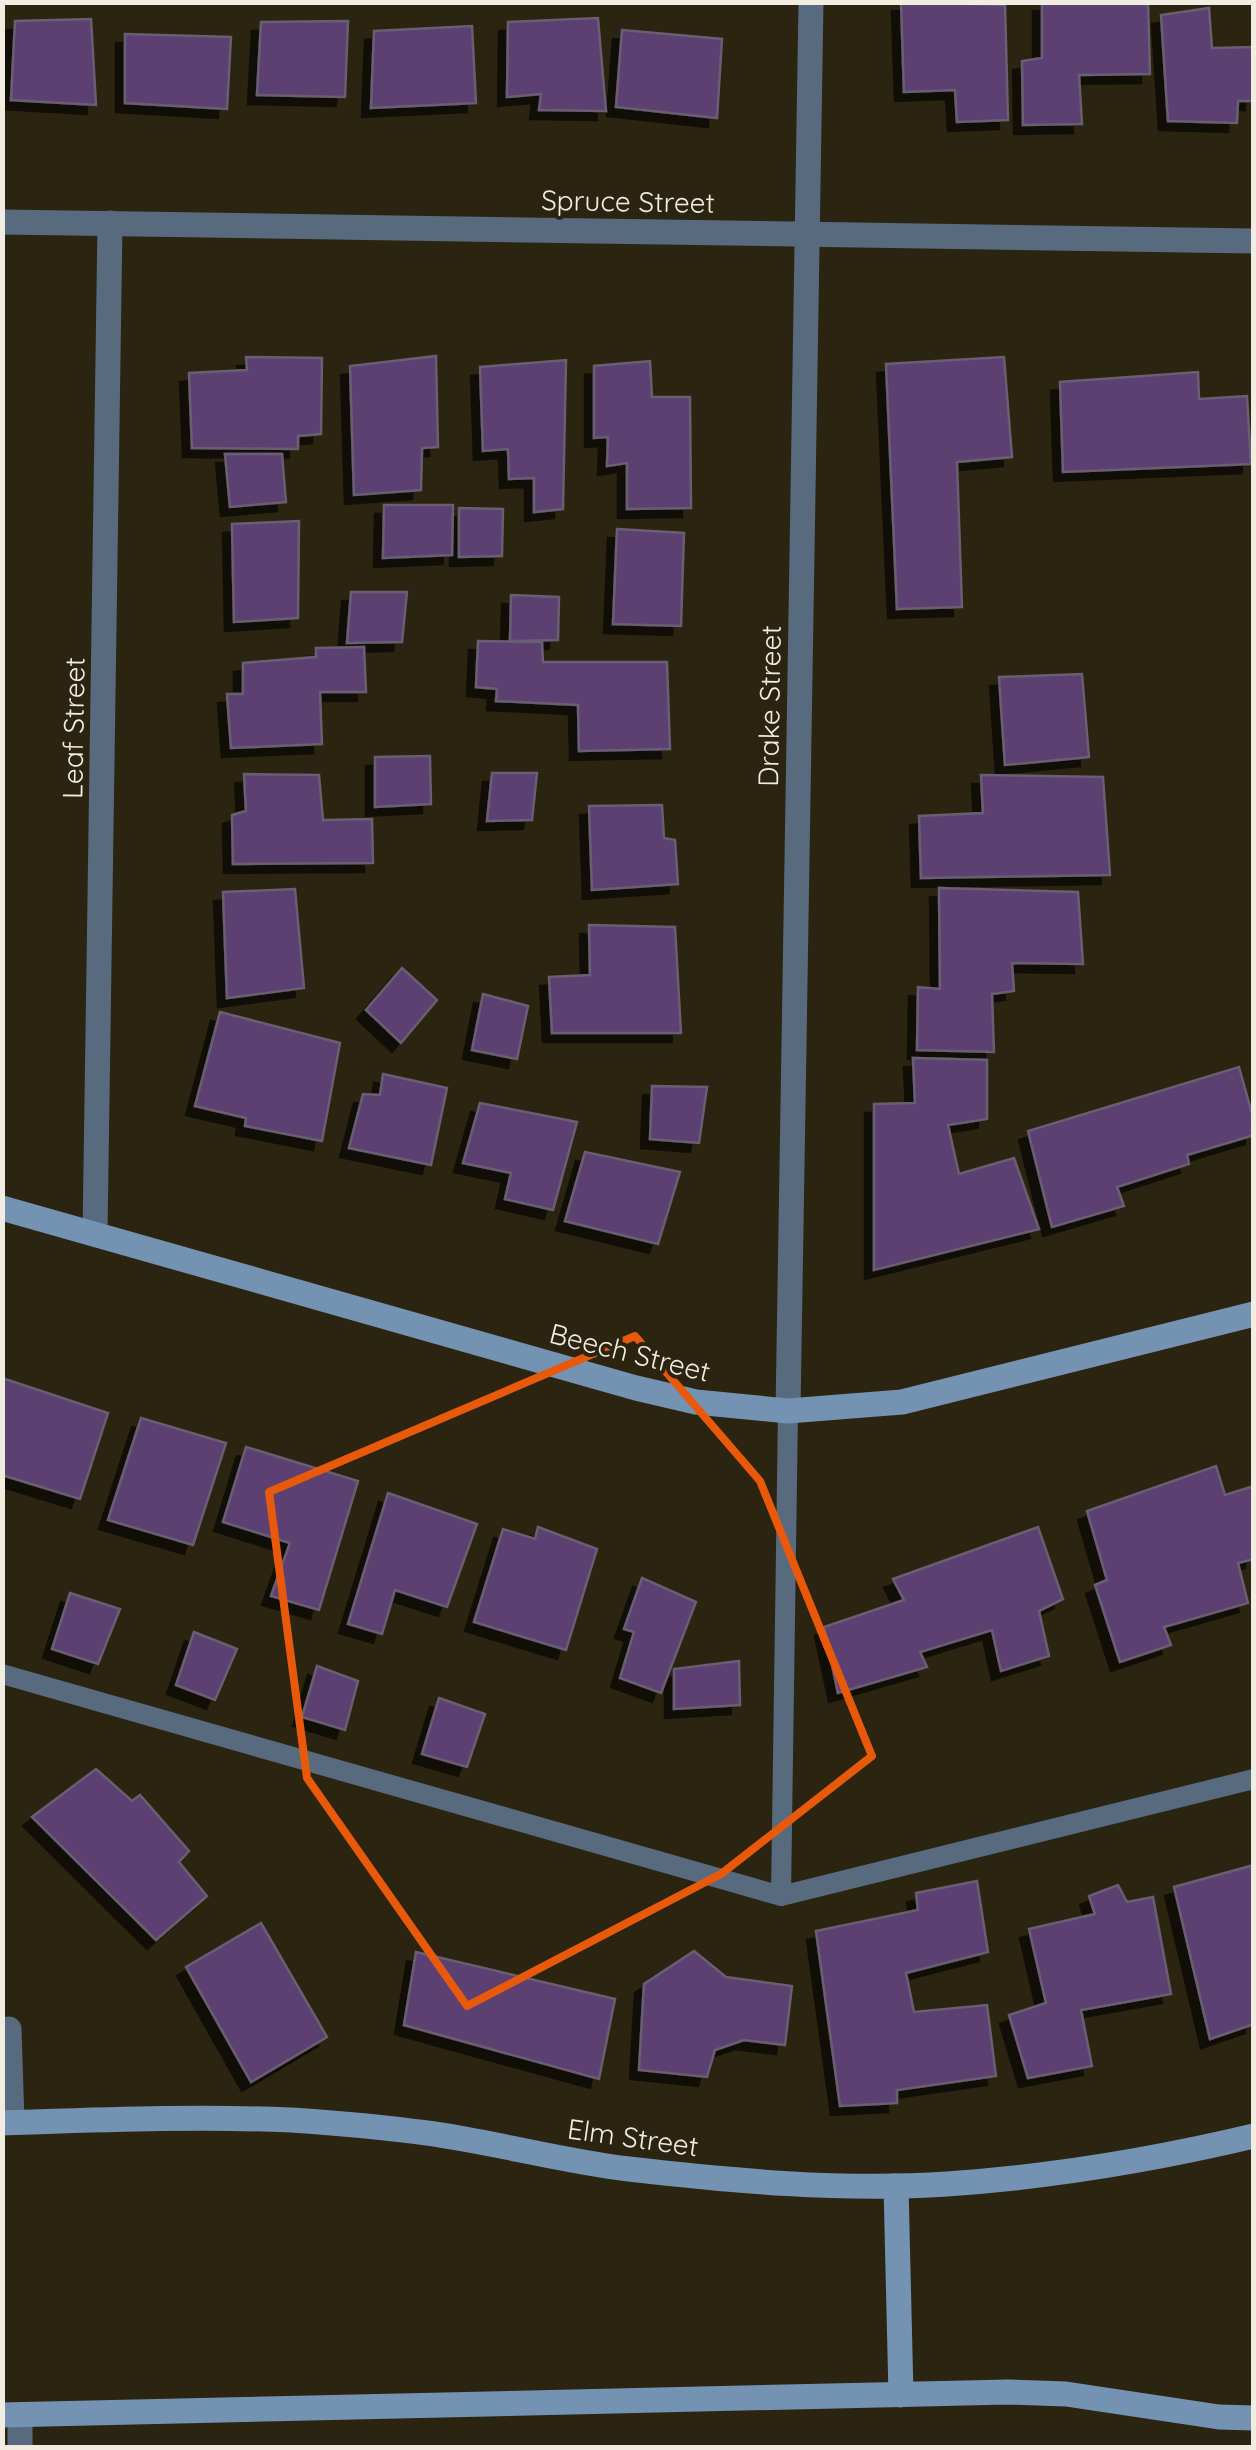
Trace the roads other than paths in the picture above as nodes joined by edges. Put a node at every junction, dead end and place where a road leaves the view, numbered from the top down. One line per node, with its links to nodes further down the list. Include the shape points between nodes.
1 (811, 2): 4 (street, Drake Street)
2 (2, 222): 3 (street, Spruce Street)
3 (110, 223): 4 (street, Spruce Street); 7 (street, Leaf Street)
4 (807, 234): 5 (street, Spruce Street); 9 (street, Drake Street)
5 (1254, 241)
6 (2, 1208): 7 (street, Beech Street)
7 (95, 1234): 9 (street, Beech Street, via 636,1388)
8 (1254, 1314): 9 (street, Beech Street, via 902,1402)
9 (788, 1411): 12 (lane)
10 (2, 1674): 12 (lane)
11 (1254, 1779): 12 (lane)
12 (781, 1896)
13 (10, 2029): 14 (street)
14 (7, 2123): 16 (street, Elm Street, via 292,2120 428,2133 623,2168 760,2183)
15 (1254, 2136): 16 (street, Elm Street, via 1054,2174)
16 (896, 2186): 17 (street)
17 (901, 2395): 18 (street); 19 (street, via 1066,2394)
18 (11, 2415): 20 (street)
19 (1254, 2418)
20 (20, 2448)

